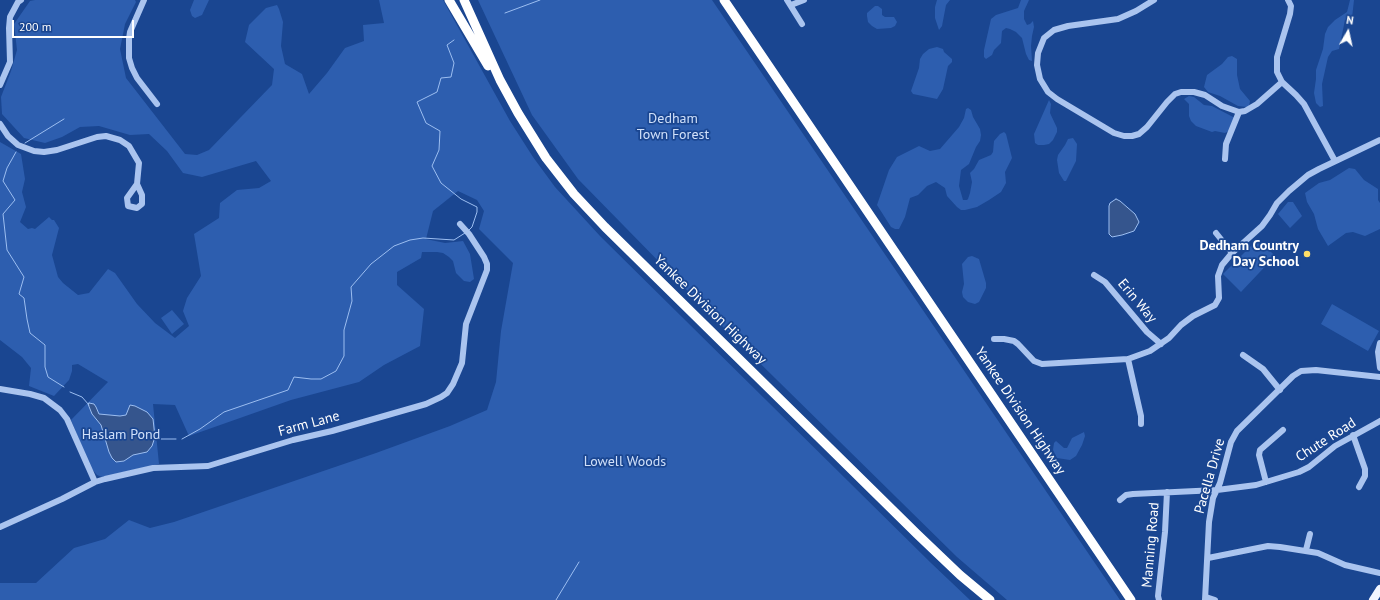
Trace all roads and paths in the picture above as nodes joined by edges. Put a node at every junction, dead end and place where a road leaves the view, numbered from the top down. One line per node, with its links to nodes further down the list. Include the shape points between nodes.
1 (21, 0): 14 (street, via 10,17 10,62)
2 (140, 0): 11 (street)
3 (144, 0): 11 (street)
4 (449, 0): 15 (highway)
5 (464, 0): 15 (highway, Yankee Division Highway)
6 (724, 0): 53 (highway, Yankee Division Highway)
7 (804, 0): 10 (street)
8 (1154, 0): 17 (street, via 1118,19 1068,26 1054,30 1044,38 1038,53 1037,65 1040,79 1048,92 1069,107 1124,136 1139,134 1175,94 1181,92 1194,92)
9 (1288, 0): 13 (street, via 1291,6 1290,14 1276,66)
10 (789, 3): 12 (street)
11 (141, 7): 16 (street, via 130,32 129,58 138,78)
12 (802, 24)
13 (1282, 82): 17 (street, via 1257,104); 21 (street, via 1304,104)
14 (0, 85)
15 (503, 87): 52 (highway, Yankee Division Highway, via 538,146 589,211 933,549)
16 (158, 104)
17 (1239, 112): 20 (street, via 1226,144)
18 (0, 124): 22 (street, via 18,145 34,151 57,150 97,137 106,136 120,140 129,146 139,163)
19 (1380, 140): 21 (street)
20 (1226, 159)
21 (1335, 161): 25 (street, via 1308,175 1297,184 1277,204 1262,226)
22 (137, 184)
23 (460, 224): 40 (street, Farm Lane, via 468,232 488,270 466,324 462,363 447,393 426,404 208,466 153,468)
24 (1216, 233): 25 (street)
25 (1232, 253): 29 (street, via 1219,272 1218,302 1212,308 1187,320)
26 (1094, 275): 29 (street, Erin Way, via 1105,282 1147,332)
27 (994, 339): 31 (street, via 1014,341 1034,362 1042,364)
28 (1380, 343): 32 (street)
29 (1161, 344): 31 (street)
30 (1243, 355): 35 (street, via 1263,369)
31 (1128, 359): 37 (street)
32 (1380, 368)
33 (1380, 377): 35 (street, Pacella Drive, via 1316,370 1293,376)
34 (0, 390): 40 (street, via 44,398 60,410 67,419)
35 (1280, 390): 43 (street, Pacella Drive, via 1237,431 1231,442)
36 (1380, 421): 39 (street, Chute Road)
37 (1141, 424)
38 (1283, 430): 41 (street, via 1260,450)
39 (1353, 435): 41 (street, Chute Road, via 1309,467); 42 (street, via 1365,469 1365,476)
40 (95, 482): 46 (street, Farm Lane)
41 (1266, 482): 43 (street, Chute Road)
42 (1359, 487)
43 (1217, 490): 44 (street, Chute Road); 49 (street, Pacella Drive, via 1209,522)
44 (1167, 492): 45 (street, Chute Road, via 1126,495); 54 (street, Manning Road)
45 (1120, 500)
46 (0, 527)
47 (1310, 534): 48 (street)
48 (1306, 550): 49 (street, via 1268,546); 50 (street, via 1345,565)
49 (1208, 558): 51 (street, Pacella Drive)
50 (1380, 573)
51 (1206, 598): 55 (street)
52 (990, 600)
53 (1131, 600)
54 (1159, 600)
55 (1215, 600)

